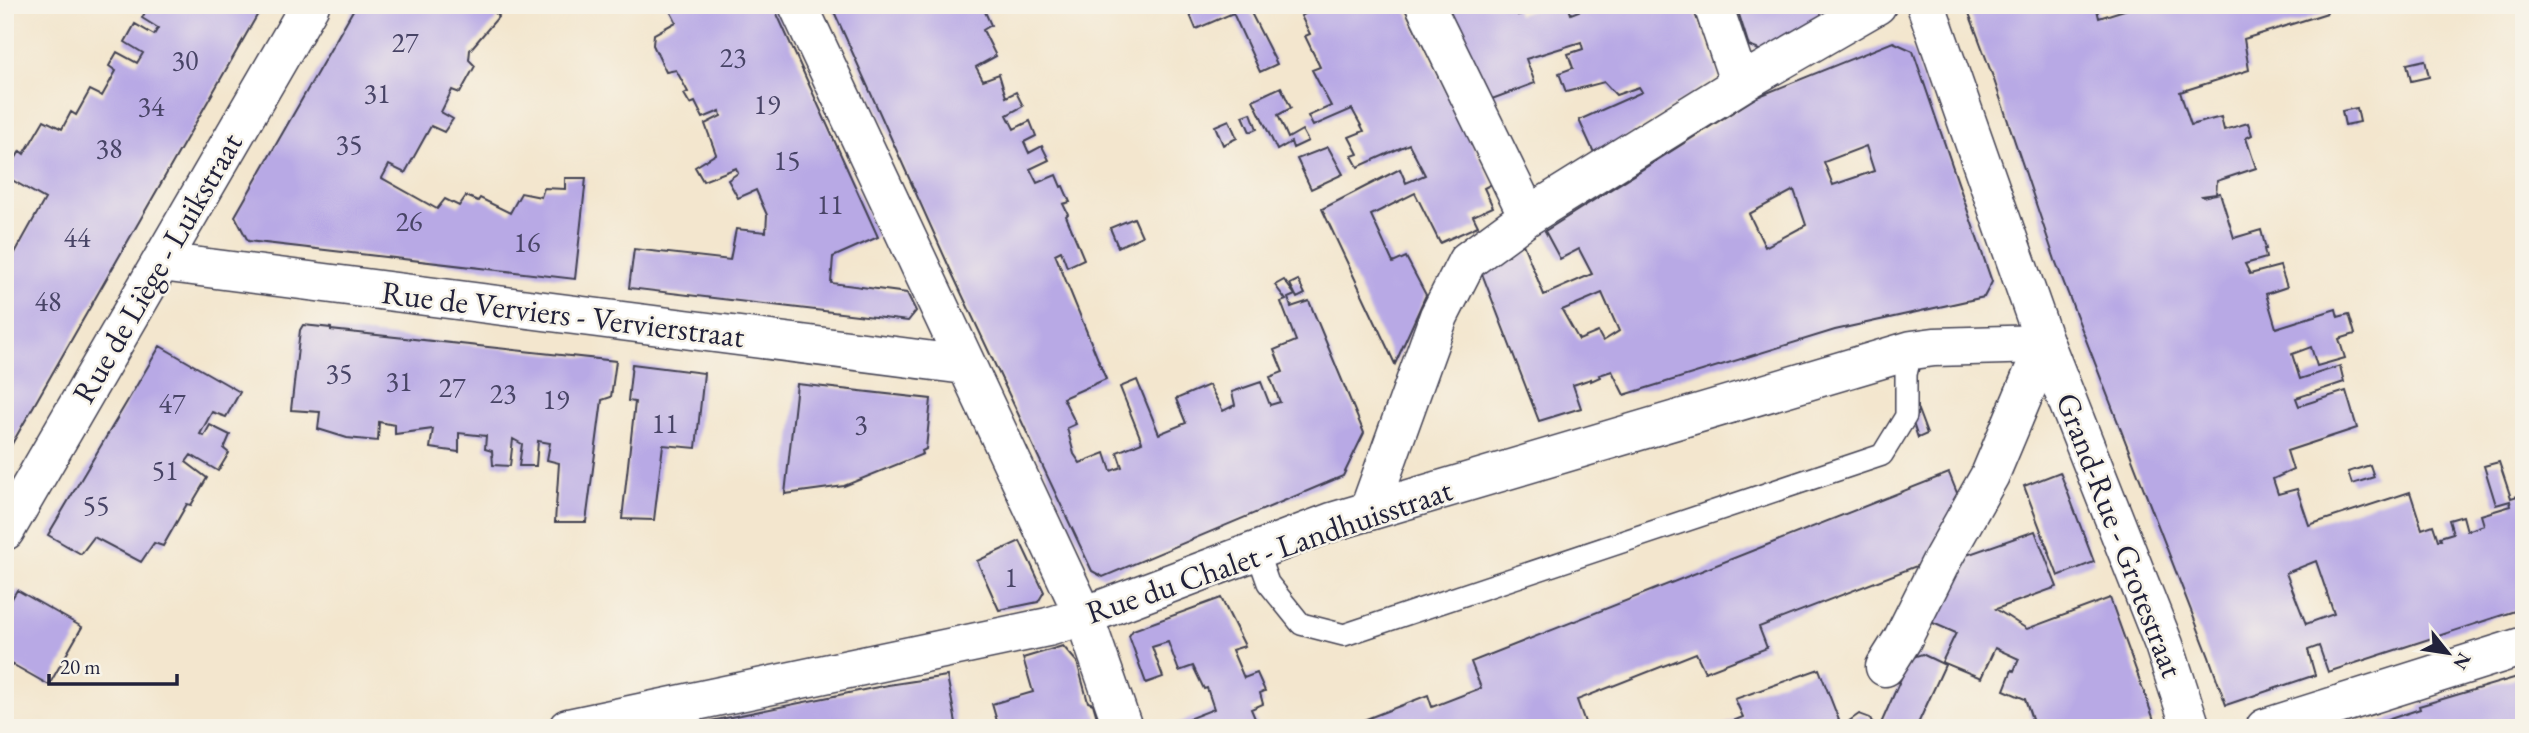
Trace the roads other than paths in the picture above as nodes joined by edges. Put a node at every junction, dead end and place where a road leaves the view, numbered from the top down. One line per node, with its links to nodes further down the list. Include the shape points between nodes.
1 (310, 5): 9 (street, Rue de Liège - Luikstraat)
2 (798, 5): 12 (street)
3 (1425, 5): 8 (street)
4 (1713, 5): 7 (street)
5 (1877, 5): 7 (street)
6 (1926, 5): 10 (street, Grand-Rue - Grotestraat)
7 (1740, 84): 8 (street)
8 (1528, 216): 13 (street, via 1467,261 1440,316)
9 (160, 262): 12 (street, Rue de Verviers - Vervierstraat); 14 (street, Rue de Liège - Luikstraat)
10 (2045, 344): 11 (street, Rue du Chalet - Landhuisstraat); 18 (street, Grand-Rue - Grotestraat, via 1990,475); 21 (street, Grand-Rue - Grotestraat, via 2160,633)
11 (1912, 350): 13 (street, Rue du Chalet - Landhuisstraat); 15 (lane, via 1906,374 1906,416 1882,455 1344,635 1301,624 1268,583)
12 (965, 365): 16 (street)
13 (1369, 510): 15 (street, Rue du Chalet - Landhuisstraat)
14 (5, 531)
15 (1256, 549): 16 (street, Rue du Chalet - Landhuisstraat)
16 (1084, 616): 19 (street, Rue du Chalet - Landhuisstraat, via 1014,635); 20 (street)
17 (2524, 646): 22 (street)
18 (1885, 667)
19 (568, 728)
20 (1123, 728)
21 (2191, 728)
22 (2265, 728)

